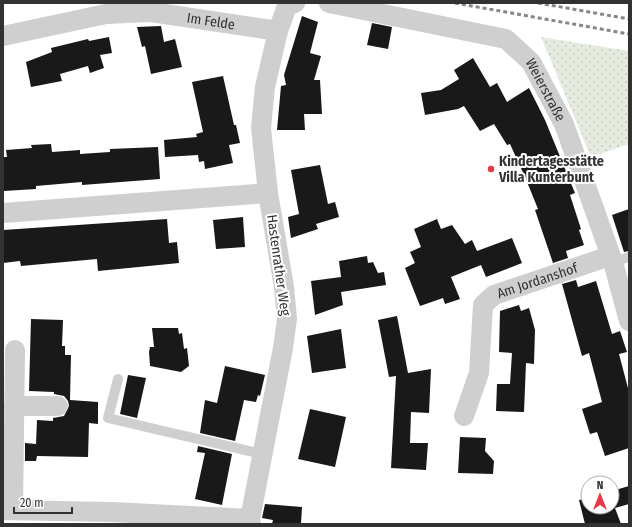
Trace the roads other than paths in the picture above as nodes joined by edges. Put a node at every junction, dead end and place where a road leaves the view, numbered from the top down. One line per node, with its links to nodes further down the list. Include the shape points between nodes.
1 (329, 3): 7 (street, Weierstraße, via 506,39 531,62 564,124)
2 (291, 4): 3 (street, Hastenrather Weg)
3 (278, 31): 4 (street, Im Felde, via 151,12 106,14); 5 (street, Hastenrather Weg, via 264,87 261,128)
4 (3, 36)
5 (268, 193): 6 (street); 14 (street, Hastenrather Weg, via 287,319)
6 (3, 213)
7 (617, 258): 8 (street, Weierstraße); 13 (street, Am Jordanshof, via 494,295 483,304 479,373)
8 (629, 321)
9 (15, 350): 11 (street)
10 (118, 379): 14 (lane, via 108,418)
11 (14, 406): 12 (street); 15 (street)
12 (58, 406)
13 (464, 416)
14 (262, 454): 16 (street, Hastenrather Weg)
15 (8, 510): 16 (street, via 105,512)
16 (250, 521)

